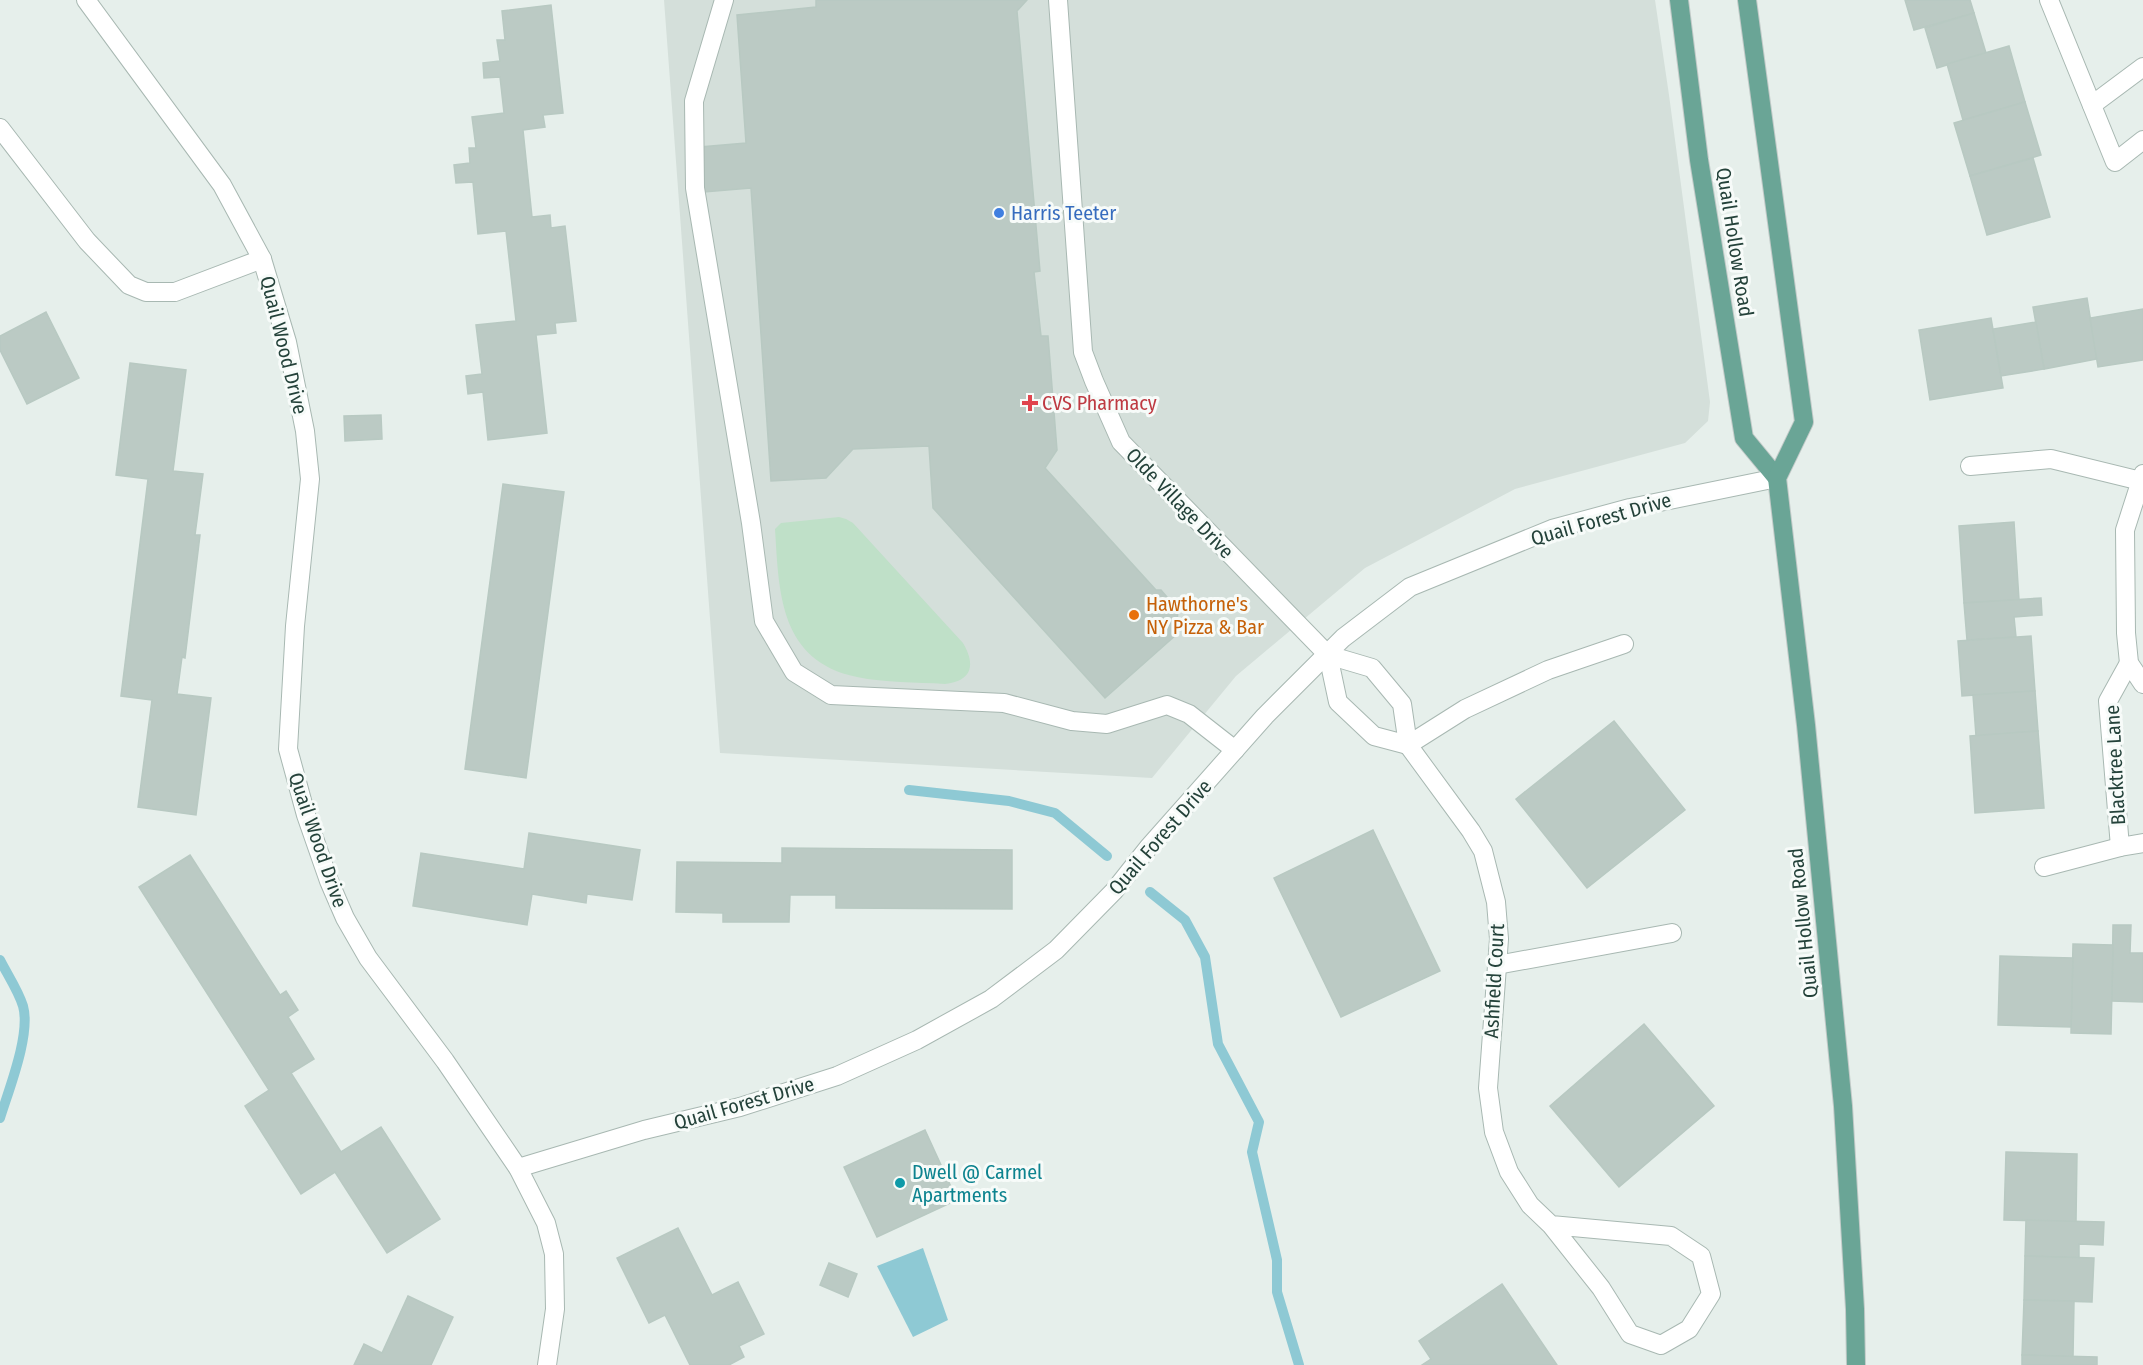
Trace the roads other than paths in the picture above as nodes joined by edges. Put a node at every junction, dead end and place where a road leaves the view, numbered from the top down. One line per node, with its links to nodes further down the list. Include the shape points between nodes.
1 (86, 0): 11 (street, Quail Wood Drive, via 222,185)
2 (724, 0): 20 (street, via 694,101 695,188 764,621 794,672 831,695 1004,703 1072,721 1107,724 1167,705 1189,714)
3 (1058, 0): 16 (street, Olde Village Drive, via 1083,352 1094,381 1121,442)
4 (1679, 0): 13 (main road, Quail Hollow Road, via 1698,160 1744,438)
5 (1747, 0): 13 (main road, via 1804,422)
6 (2049, 0): 8 (street)
7 (2143, 67): 8 (street)
8 (2092, 105): 10 (street, via 2115,162)
9 (0, 128): 11 (street, Quail Wood Drive, via 87,241 129,285 146,292 174,292)
10 (2143, 140)
11 (262, 259): 26 (street, Quail Wood Drive, via 289,354 305,431 309,479 288,749 306,815 345,918 368,958)
12 (1970, 466): 14 (street, via 2051,459)
13 (1778, 478): 16 (street, Quail Forest Drive, via 1630,508 1552,529 1410,587); 29 (main road, Quail Hollow Road, via 1843,1106)
14 (2142, 478): 17 (street, Blacktree Lane, via 2125,530)
15 (1623, 644): 19 (street, via 1548,670 1465,709)
16 (1328, 655): 19 (street, via 1338,702 1374,736); 19 (street, Ashfield Court, via 1372,668 1402,704); 20 (street, Quail Forest Drive)
17 (2129, 663): 18 (street, Blacktree Lane); 22 (street, Blacktree Lane, via 2108,701)
18 (2143, 684)
19 (1408, 745): 25 (street, Ashfield Court, via 1483,851 1496,902)
20 (1235, 750): 26 (street, Quail Forest Drive, via 1114,891 1056,950 991,999 917,1040 837,1076)
21 (2143, 843): 22 (street, Blacktree Lane)
22 (2120, 847): 23 (street)
23 (2044, 867)
24 (1672, 933): 25 (street)
25 (1497, 965): 27 (street, Ashfield Court, via 1488,1088 1494,1132 1509,1172 1530,1205)
26 (518, 1168): 28 (street, Quail Wood Drive, via 546,1223 554,1254 555,1309)
27 (1551, 1225): 27 (street, Ashfield Court, via 1671,1236 1701,1256 1711,1294 1689,1329 1661,1345 1630,1334 1601,1287)
28 (547, 1365)
29 (1856, 1365)

